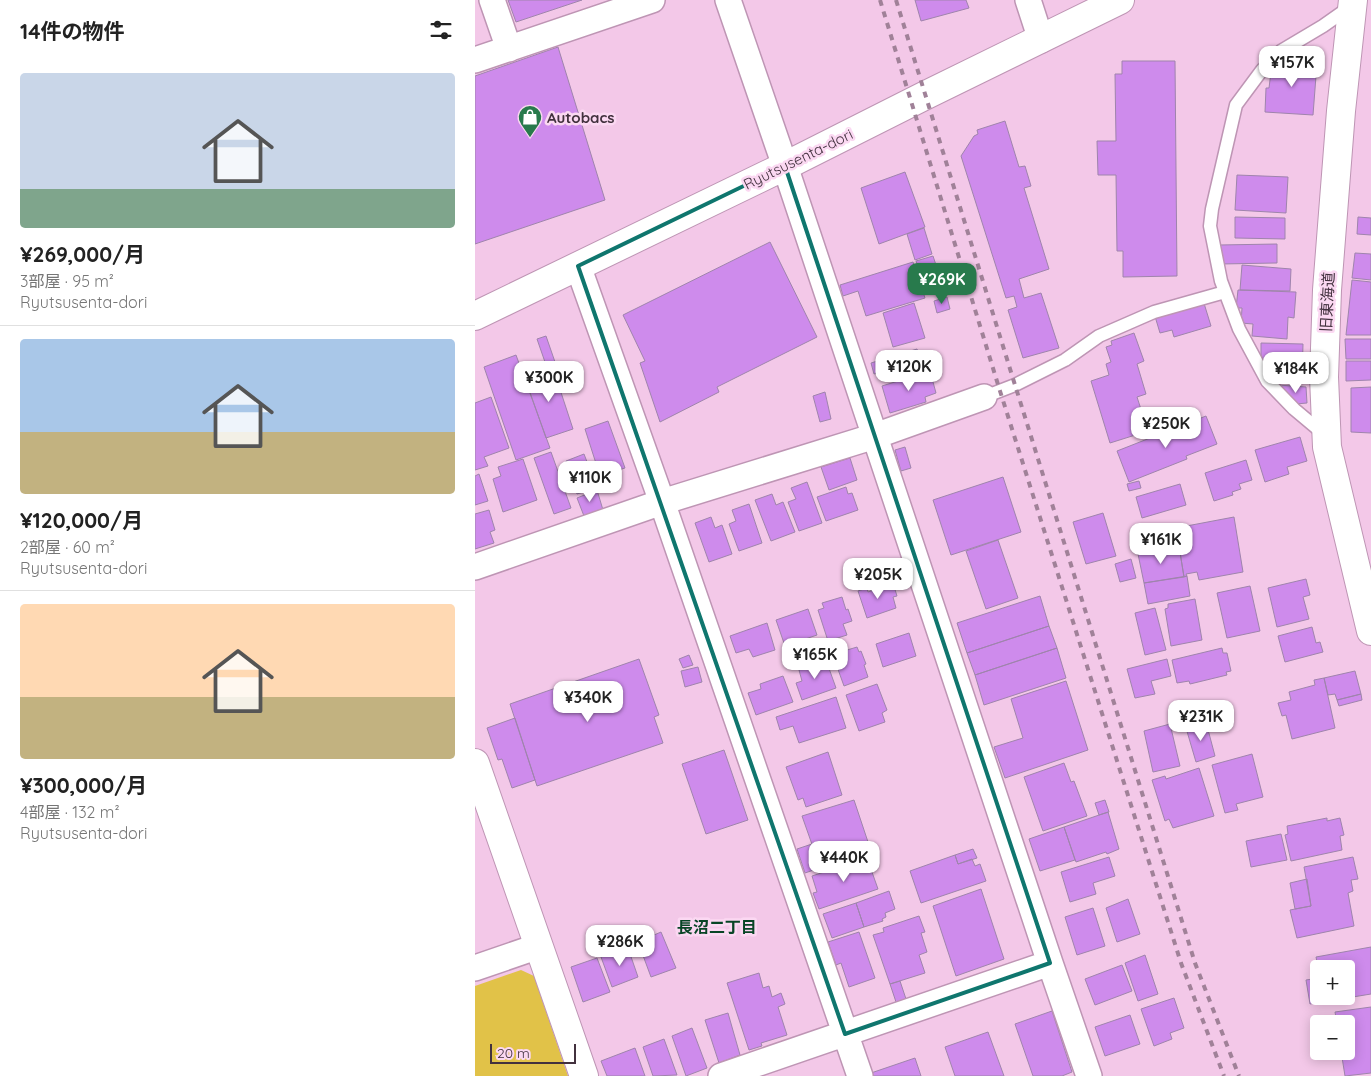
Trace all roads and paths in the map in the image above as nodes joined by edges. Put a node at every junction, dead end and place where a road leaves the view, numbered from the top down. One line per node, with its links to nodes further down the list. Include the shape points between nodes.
1 (492, 0): 8 (street)
2 (652, 0): 8 (street)
3 (728, 0): 10 (street)
4 (1029, 0): 7 (street)
5 (1120, 0): 7 (street, Ryutsusenta-dori)
6 (1352, 3): 12 (lane, via 1323,26 1281,51 1261,70 1236,105 1210,226); 16 (street, 旧東海道, via 1327,290 1324,377)
7 (1041, 40): 10 (street, Ryutsusenta-dori)
8 (509, 49): 9 (street)
9 (475, 60)
10 (785, 166): 11 (street, Ryutsusenta-dori); 15 (street)
11 (578, 266): 13 (street, Ryutsusenta-dori); 17 (street)
12 (1225, 292): 14 (lane, via 1154,312 1099,336 1065,360); 16 (lane, via 1239,329 1267,381)
13 (475, 316)
14 (984, 397): 15 (street)
15 (875, 436): 17 (street); 22 (street)
16 (1327, 437): 19 (street, 旧東海道)
17 (662, 502): 18 (street); 24 (street)
18 (475, 566)
19 (1371, 630)
20 (475, 763): 21 (street)
21 (539, 946): 23 (street); 25 (street)
22 (1050, 963): 24 (street); 28 (street)
23 (475, 968)
24 (845, 1034): 26 (street); 27 (street)
25 (584, 1076)
26 (721, 1076)
27 (860, 1076)
28 (1089, 1076)

